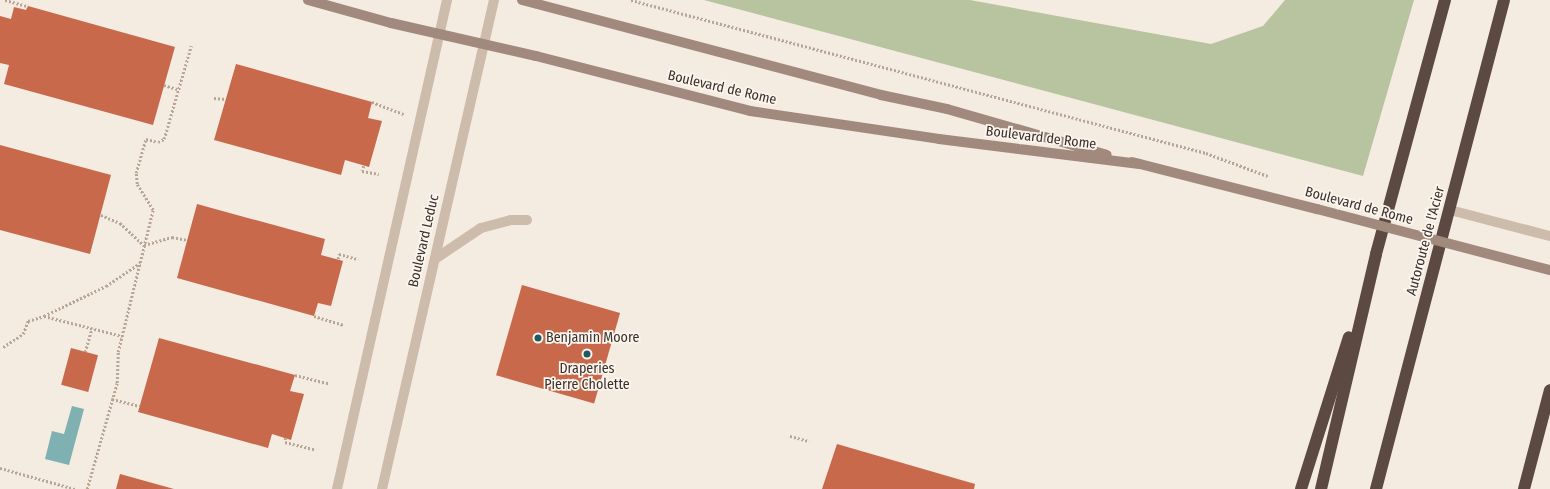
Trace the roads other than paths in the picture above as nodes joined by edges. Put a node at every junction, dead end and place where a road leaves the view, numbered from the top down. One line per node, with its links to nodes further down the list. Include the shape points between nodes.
1 (308, 0): 7 (main road, Boulevard de Rome)
2 (447, 0): 7 (street)
3 (494, 0): 8 (street, Boulevard Leduc)
4 (522, 0): 9 (main road, Boulevard de Rome, via 881,95 948,109)
5 (1445, 0): 13 (highway)
6 (1504, 0): 10 (highway, Autoroute de l'Acier)
7 (439, 35): 8 (main road, Boulevard de Rome); 17 (street)
8 (483, 44): 9 (main road, Boulevard de Rome, via 750,111 939,139); 14 (street, Boulevard Leduc)
9 (1138, 164): 15 (main road, Boulevard de Rome, bridge)
10 (1450, 210): 12 (street); 21 (highway, Autoroute de l'Acier)
11 (527, 220): 14 (street, via 511,220 481,228)
12 (1550, 236)
13 (1376, 254): 19 (highway); 20 (highway)
14 (435, 259): 18 (street, Boulevard Leduc)
15 (1550, 270)
16 (1550, 390): 22 (highway)
17 (337, 489)
18 (382, 489)
19 (1300, 489)
20 (1321, 489)
21 (1376, 489)
22 (1524, 489)

